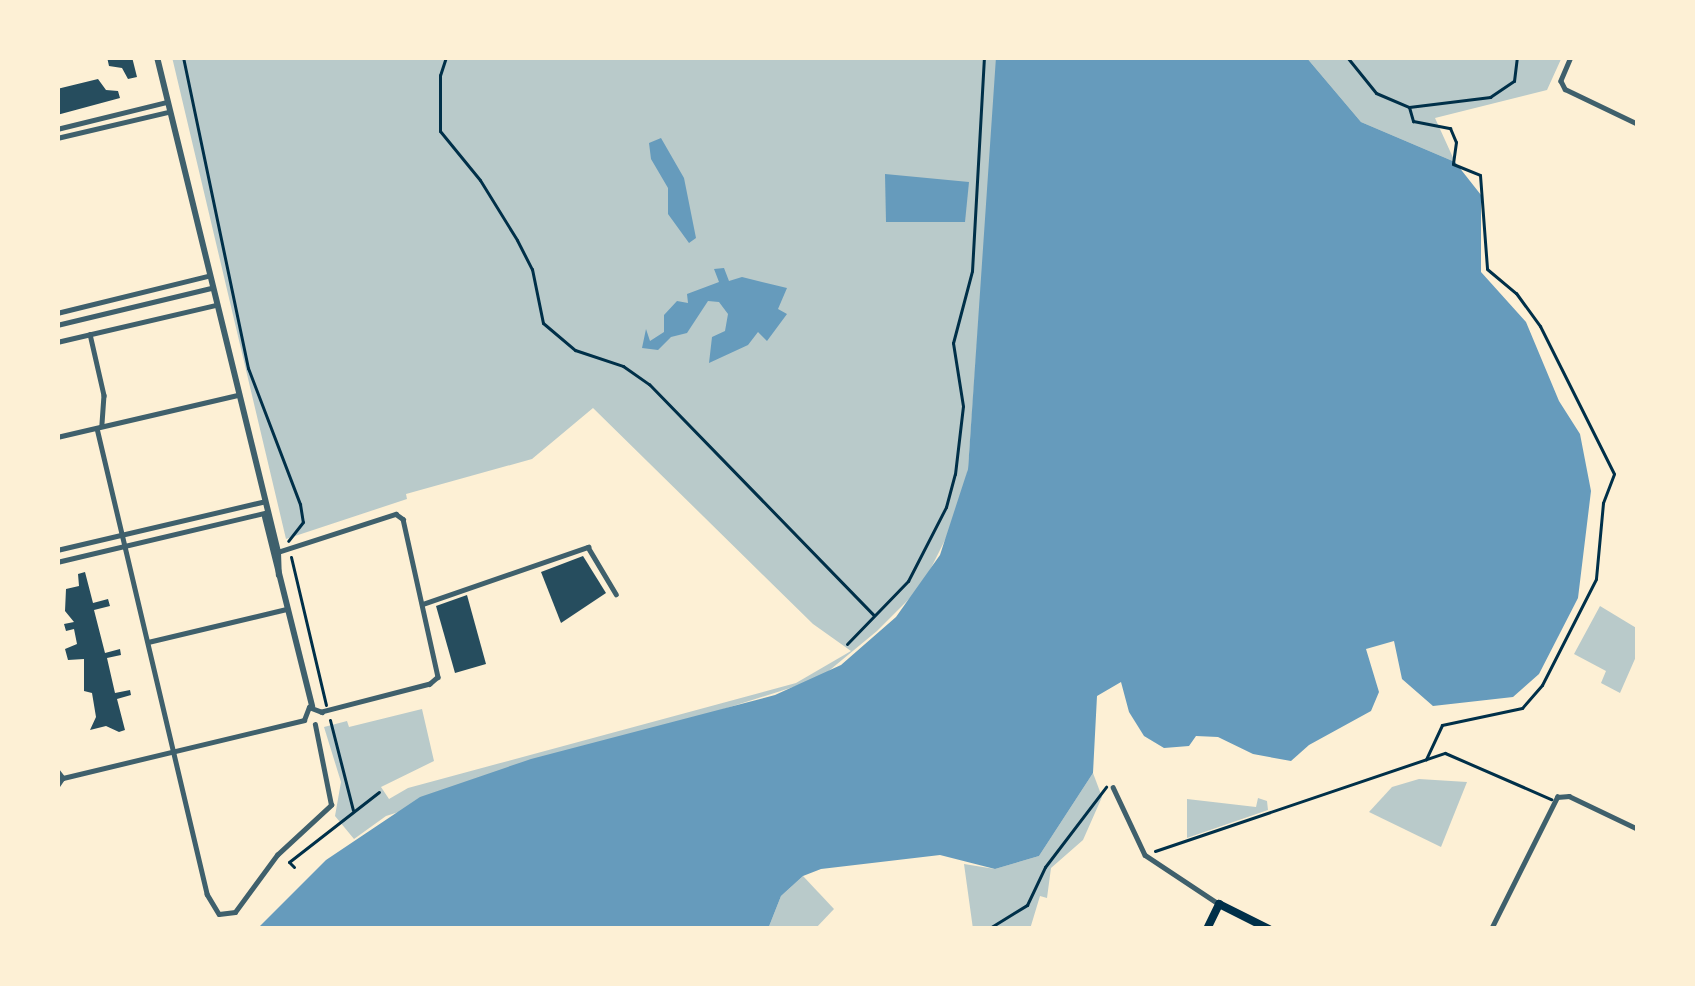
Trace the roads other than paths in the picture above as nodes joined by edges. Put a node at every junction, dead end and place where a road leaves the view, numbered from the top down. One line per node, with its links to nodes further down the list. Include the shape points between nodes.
1 (157, 57): 3 (street)
2 (1571, 57): 5 (street, via 1565,89)
3 (167, 102): 4 (street); 6 (street)
4 (169, 112): 7 (street); 8 (street)
5 (1638, 124)
6 (57, 129)
7 (57, 138)
8 (208, 276): 9 (street); 11 (street)
9 (211, 288): 10 (street); 13 (street)
10 (216, 305): 15 (street); 17 (street)
11 (83, 307): 12 (street); 13 (street)
12 (57, 314)
13 (86, 318): 14 (street)
14 (57, 325)
15 (90, 334): 16 (street); 18 (street, via 104,395)
16 (57, 342)
17 (237, 395): 18 (street); 20 (street)
18 (100, 427): 19 (street); 22 (street)
19 (57, 437)
20 (262, 502): 21 (street); 22 (street)
21 (265, 514): 23 (street); 25 (street); 27 (street)
22 (122, 535): 23 (street); 24 (street)
23 (125, 546): 26 (street); 31 (street)
24 (57, 550)
25 (278, 552): 27 (street); 29 (street, via 396,514)
26 (57, 562)
27 (279, 575): 30 (street)
28 (616, 594): 29 (street, via 588,547)
29 (423, 604): 33 (street, via 436,680)
30 (287, 610): 31 (street); 32 (street)
31 (148, 642): 36 (street)
32 (312, 706): 33 (street); 34 (street)
33 (322, 712): 35 (street)
34 (304, 720): 35 (street); 36 (street)
35 (315, 725): 36 (street, via 331,806 282,849 228,915 217,913 207,894)
36 (174, 752): 38 (street)
37 (58, 769): 38 (street)
38 (63, 778): 39 (street)
39 (57, 787)
40 (1113, 787): 42 (street, via 1145,855)
41 (1638, 829): 45 (street, via 1569,796 1555,798)
42 (1219, 904): 43 (main road); 44 (main road)
43 (1208, 929)
44 (1269, 929)
45 (1491, 929)

